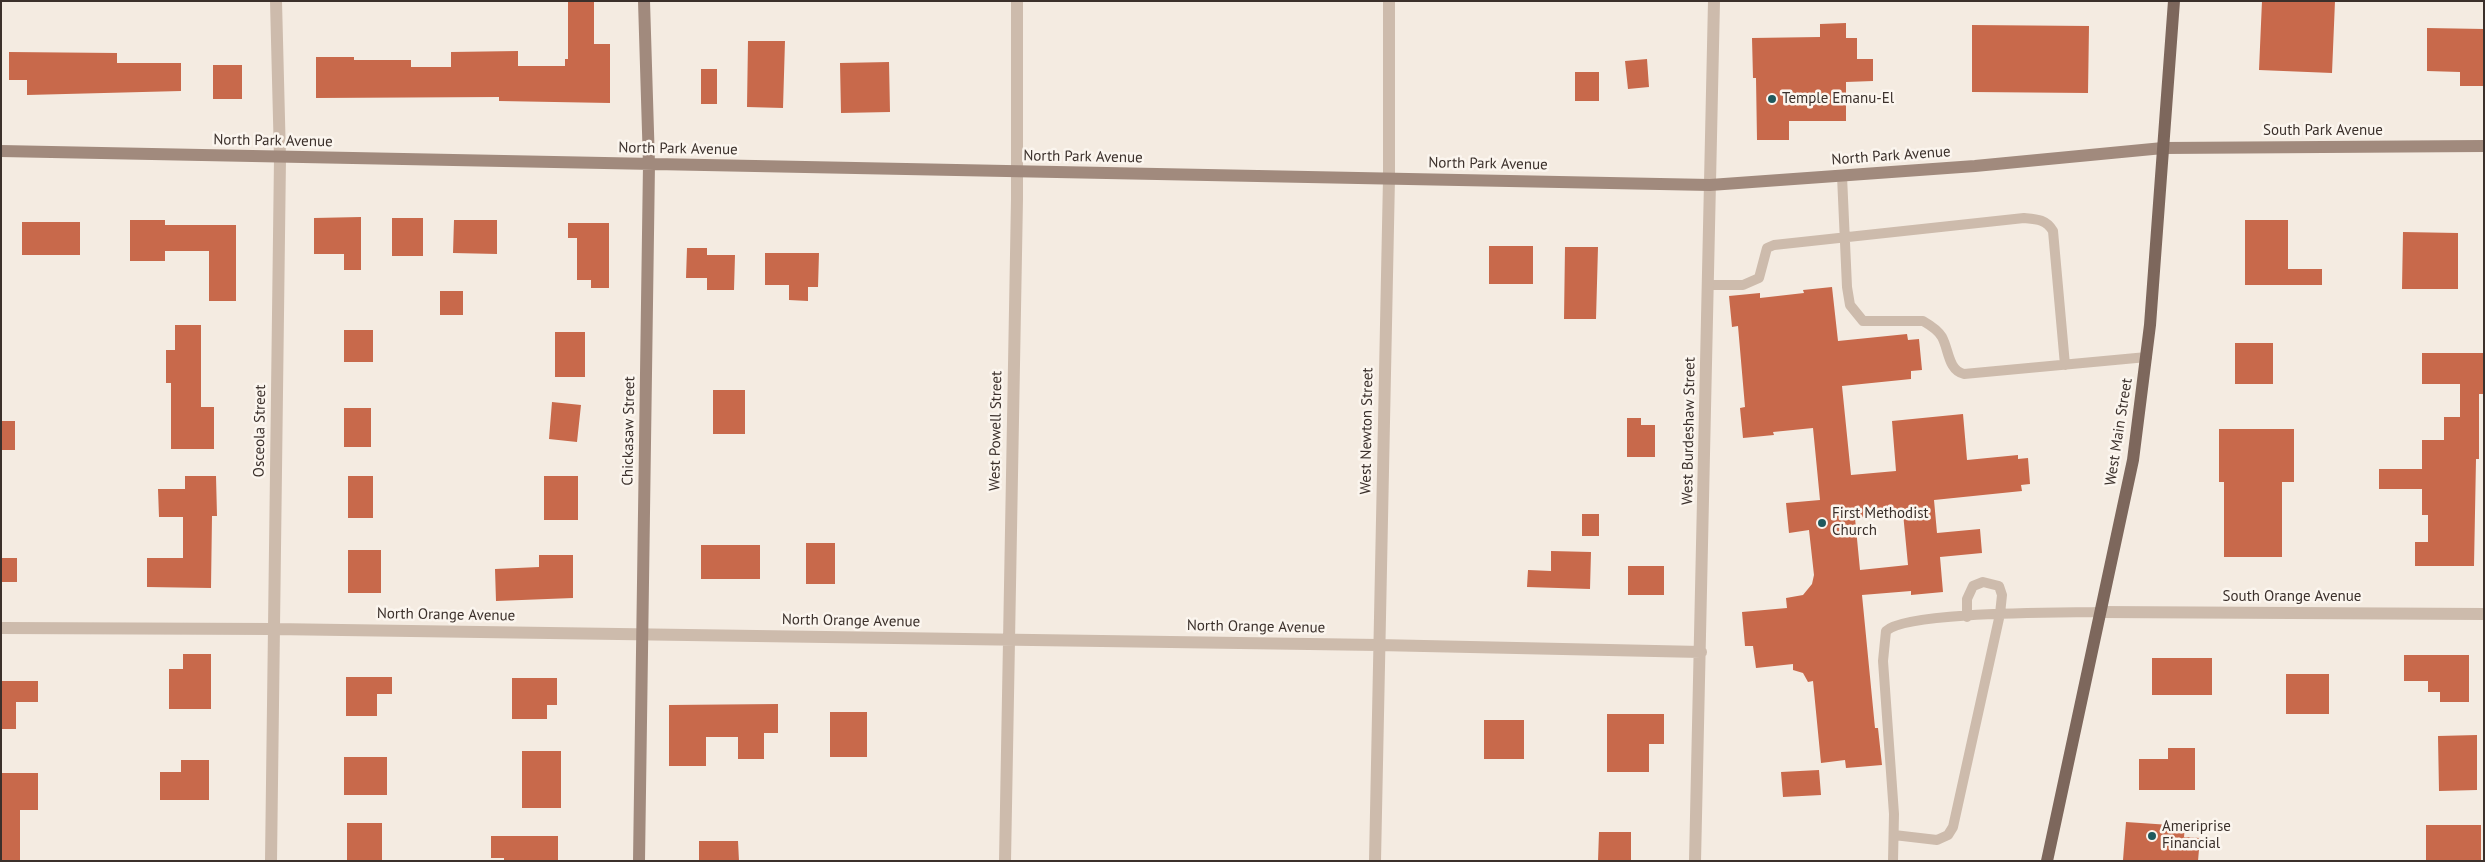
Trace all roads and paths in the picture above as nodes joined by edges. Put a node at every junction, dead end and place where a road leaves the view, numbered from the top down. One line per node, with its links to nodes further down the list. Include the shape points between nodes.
1 (276, 1): 10 (street, Osceola Street)
2 (644, 1): 11 (street, Chickasaw Street)
3 (1018, 1): 12 (street, West Powell Street)
4 (1389, 1): 14 (street, West Newton Street)
5 (1714, 1): 15 (street, West Burdeshaw Street)
6 (2174, 1): 8 (main road, West Main Street)
7 (2484, 146): 8 (street, South Park Avenue)
8 (2163, 148): 13 (street, North Park Avenue); 18 (main road, West Main Street)
9 (1, 151): 10 (street, North Park Avenue)
10 (280, 158): 11 (street, North Park Avenue); 25 (street, Osceola Street)
11 (648, 164): 12 (street, North Park Avenue); 26 (street, Chickasaw Street)
12 (1017, 173): 14 (street, North Park Avenue); 27 (street, West Powell Street)
13 (1842, 176): 15 (street, North Park Avenue); 16 (lane)
14 (1389, 178): 15 (street, North Park Avenue); 28 (street, West Newton Street)
15 (1710, 184): 17 (street, West Burdeshaw Street)
16 (1843, 236): 17 (lane, via 1774,245 1767,248 1759,278 1752,283); 19 (lane, via 1850,305 1863,320 1923,321 1941,336 1952,366 1964,374); 19 (lane, via 2024,218 2049,224)
17 (1709, 284): 29 (street, West Burdeshaw Street)
18 (2146, 357): 19 (lane); 20 (main road, West Main Street, via 2134,460)
19 (2065, 365)
20 (2100, 612): 21 (lane); 22 (street, South Orange Avenue); 37 (main road, West Main Street)
21 (2000, 614): 23 (lane); 23 (lane, via 2002,595 1999,586 1983,582 1973,586); 30 (lane, via 1953,827 1948,835 1937,840)
22 (2484, 614)
23 (1962, 617): 30 (lane, via 1897,624 1886,632 1883,661)
24 (1, 628): 25 (street, North Orange Avenue)
25 (273, 629): 26 (street, North Orange Avenue); 31 (street, Osceola Street)
26 (642, 635): 27 (street, North Orange Avenue); 32 (street, Chickasaw Street)
27 (1009, 639): 28 (street, North Orange Avenue); 33 (street, West Powell Street)
28 (1378, 644): 29 (street, North Orange Avenue); 34 (street, West Newton Street)
29 (1701, 652): 35 (street, West Burdeshaw Street)
30 (1894, 834): 36 (lane)
31 (271, 861)
32 (639, 861)
33 (1005, 861)
34 (1375, 861)
35 (1695, 861)
36 (1893, 861)
37 (2047, 861)

